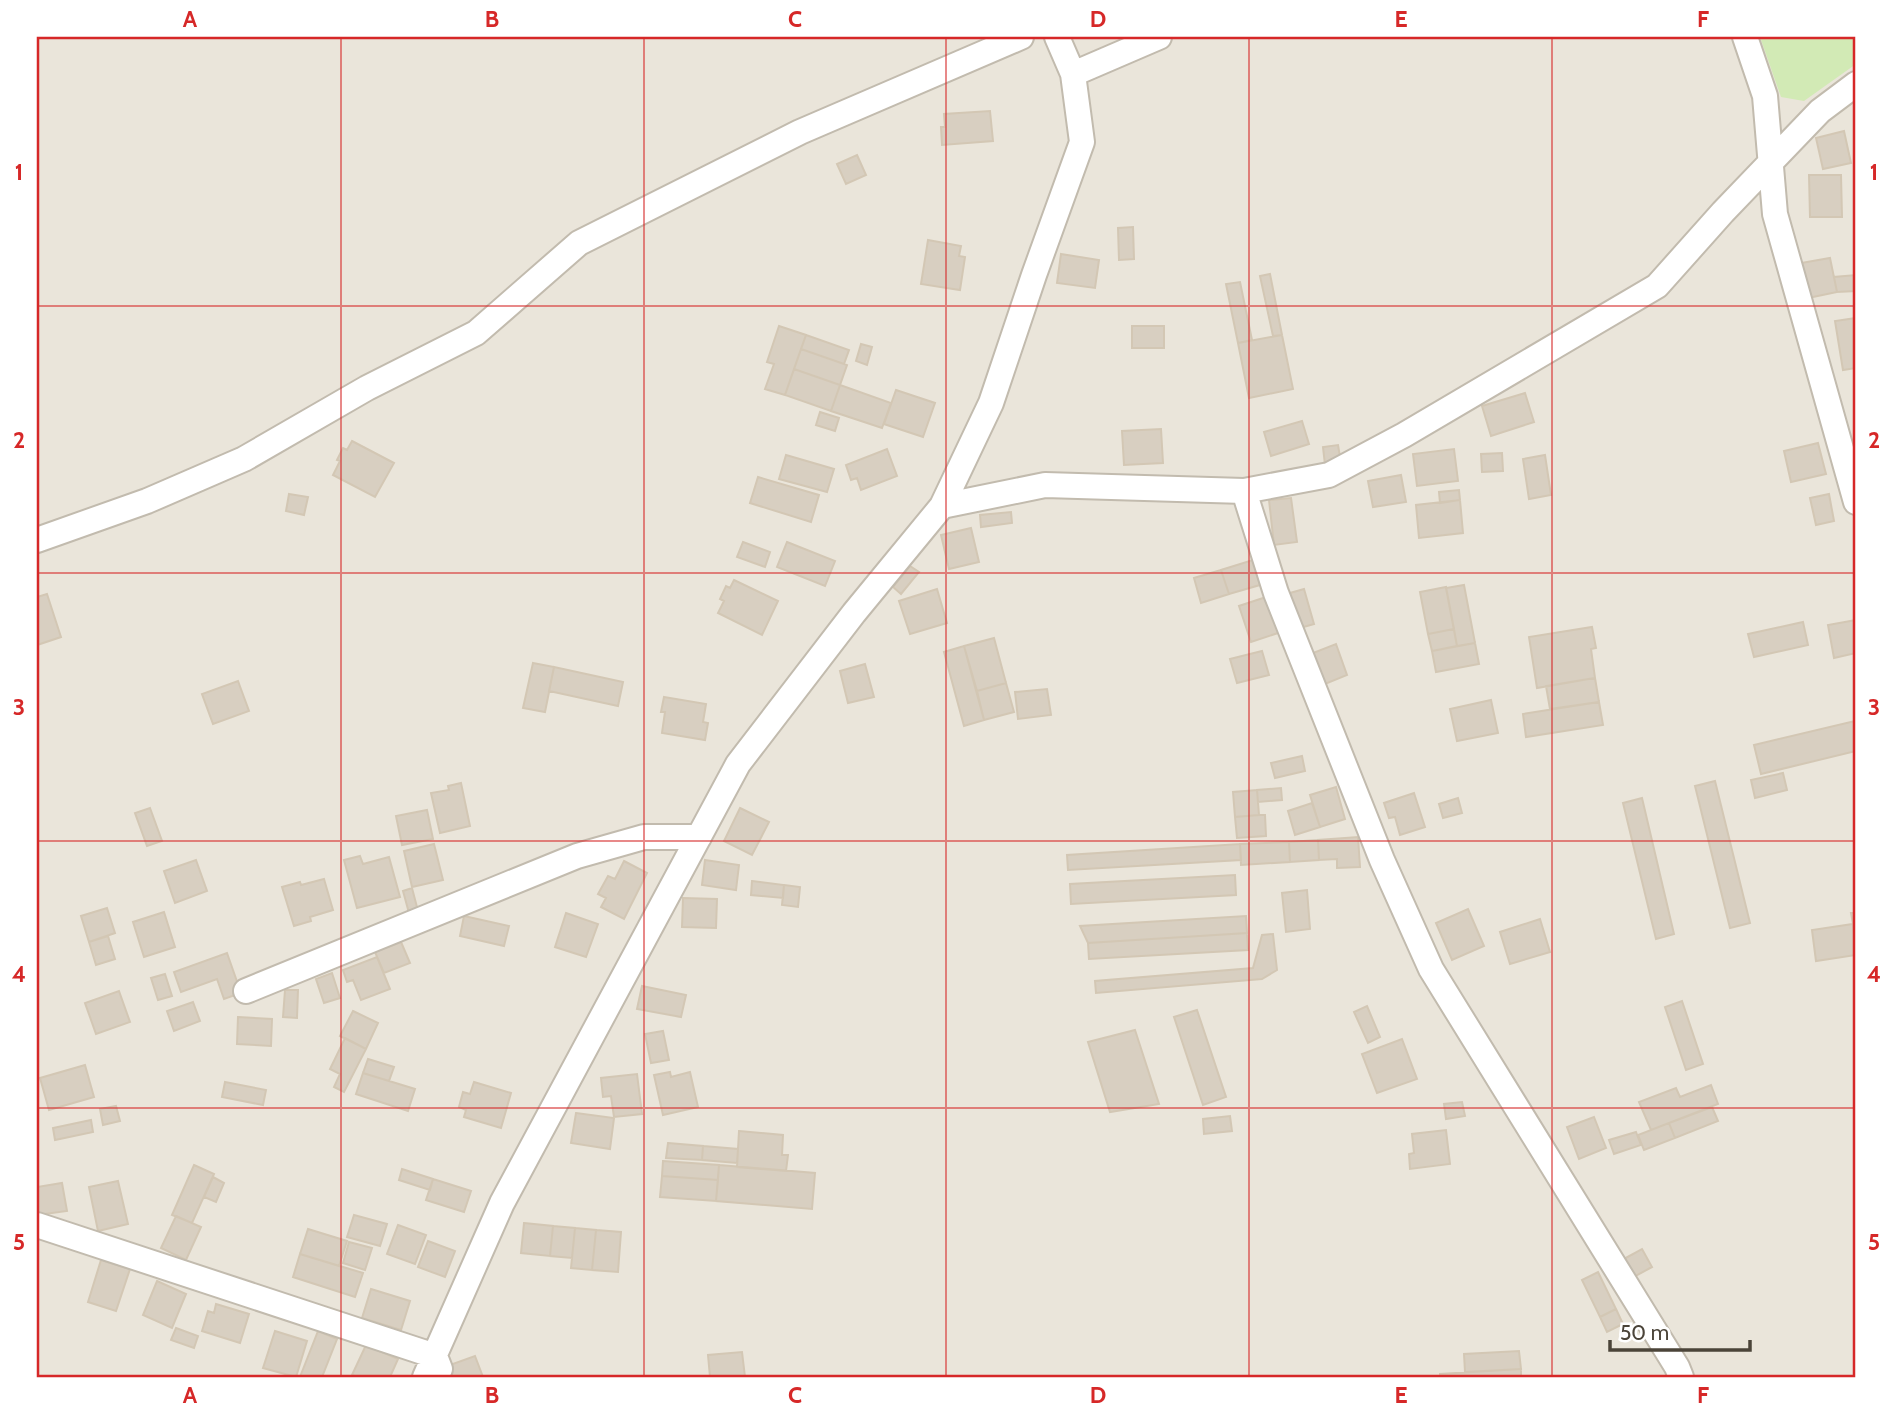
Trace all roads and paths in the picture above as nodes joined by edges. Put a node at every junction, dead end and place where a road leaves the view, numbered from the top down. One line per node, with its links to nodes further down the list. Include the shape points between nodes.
1 (1021, 37): 11 (street, via 800,132 579,243 476,333 367,388 244,459 147,501)
2 (1057, 37): 5 (street)
3 (1159, 37): 5 (street)
4 (1745, 37): 7 (street, via 1765,96)
5 (1073, 74): 10 (street, via 1082,142 991,403)
6 (1856, 84): 7 (street, via 1819,111)
7 (1771, 162): 8 (street, via 1657,286 1329,475); 9 (street, via 1775,214)
8 (1244, 491): 10 (street, via 1045,485); 16 (street, via 1276,593 1382,860 1431,969)
9 (1856, 502)
10 (942, 506): 12 (street, via 738,765)
11 (37, 540)
12 (699, 837): 13 (street, via 644,837 577,856); 15 (street, via 502,1203)
13 (246, 991)
14 (37, 1225): 15 (street)
15 (435, 1370)
16 (1681, 1377)

